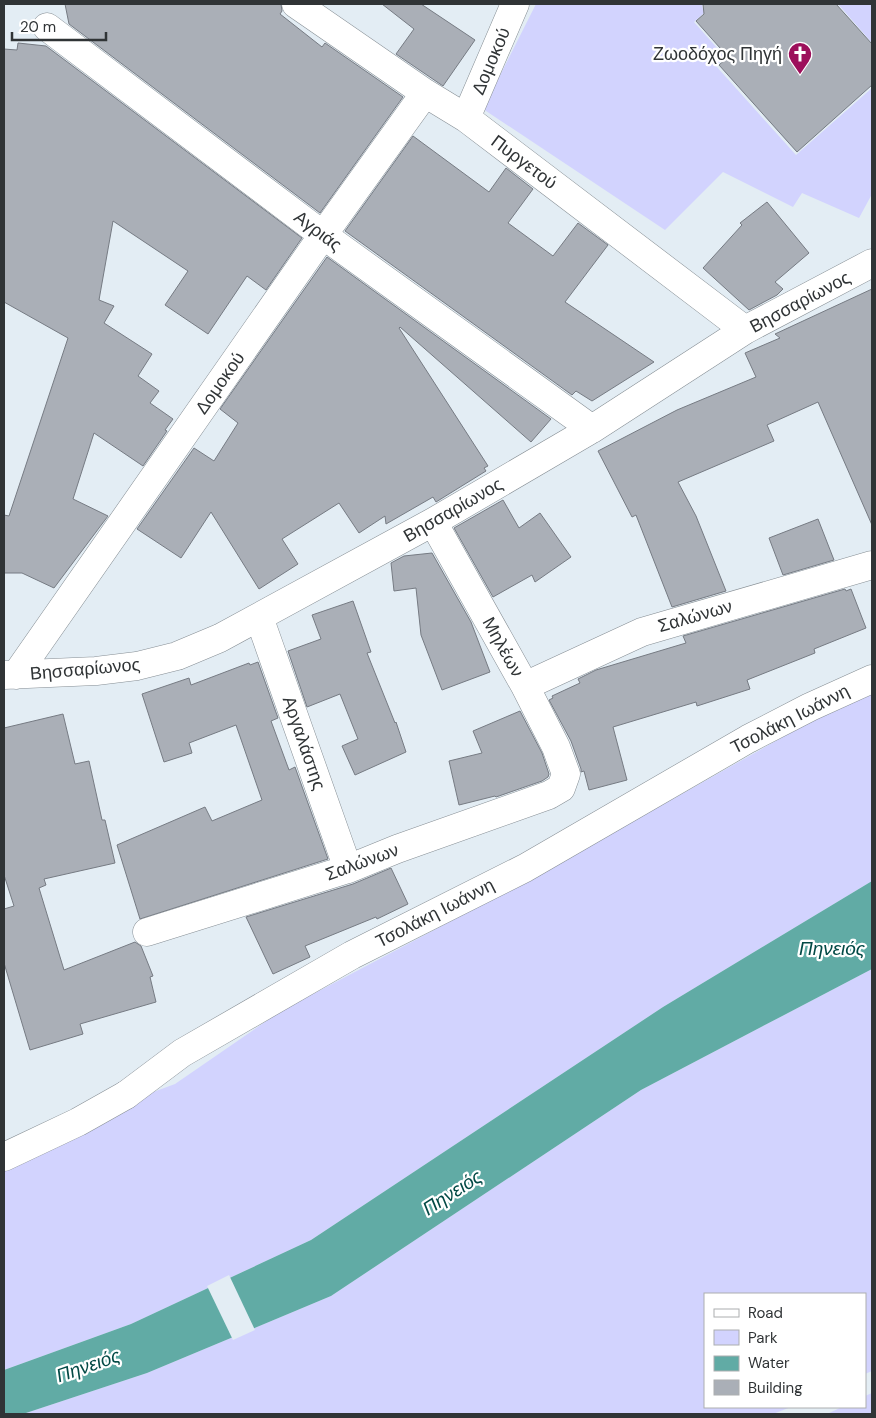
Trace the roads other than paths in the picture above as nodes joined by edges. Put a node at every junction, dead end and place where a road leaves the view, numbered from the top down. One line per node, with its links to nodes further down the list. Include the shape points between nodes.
1 (296, 4): 4 (street, Πυργετού)
2 (515, 4): 5 (street, Δομοκού)
3 (47, 27): 6 (street, Αγριάς)
4 (425, 93): 5 (street, Πυργετού); 6 (street, Δομοκού)
5 (466, 118): 8 (street, Πυργετού)
6 (323, 235): 9 (street, Αγριάς); 13 (street, Δομοκού)
7 (872, 263): 8 (street, Βησσαρίωνος)
8 (745, 330): 9 (street, Βησσαρίωνος)
9 (592, 429): 10 (street, Βησσαρίωνος)
10 (433, 522): 12 (street, Βησσαρίωνος); 15 (street, Μηλέων)
11 (872, 565): 15 (street, Σαλώνων, via 642,632)
12 (259, 617): 13 (street, Βησσαρίωνος, via 177,656 137,666); 17 (street, Αργαλάστης)
13 (10, 675)
14 (872, 679): 19 (street, Τσολάκη Ιωάννη, via 748,739 525,868 352,955 182,1054 126,1095 78,1122)
15 (525, 686): 16 (street, Μηλέων)
16 (566, 774): 17 (street, Σαλώνων, via 561,788 549,795)
17 (348, 869): 18 (street, Σαλώνων)
18 (147, 932)
19 (4, 1156)

